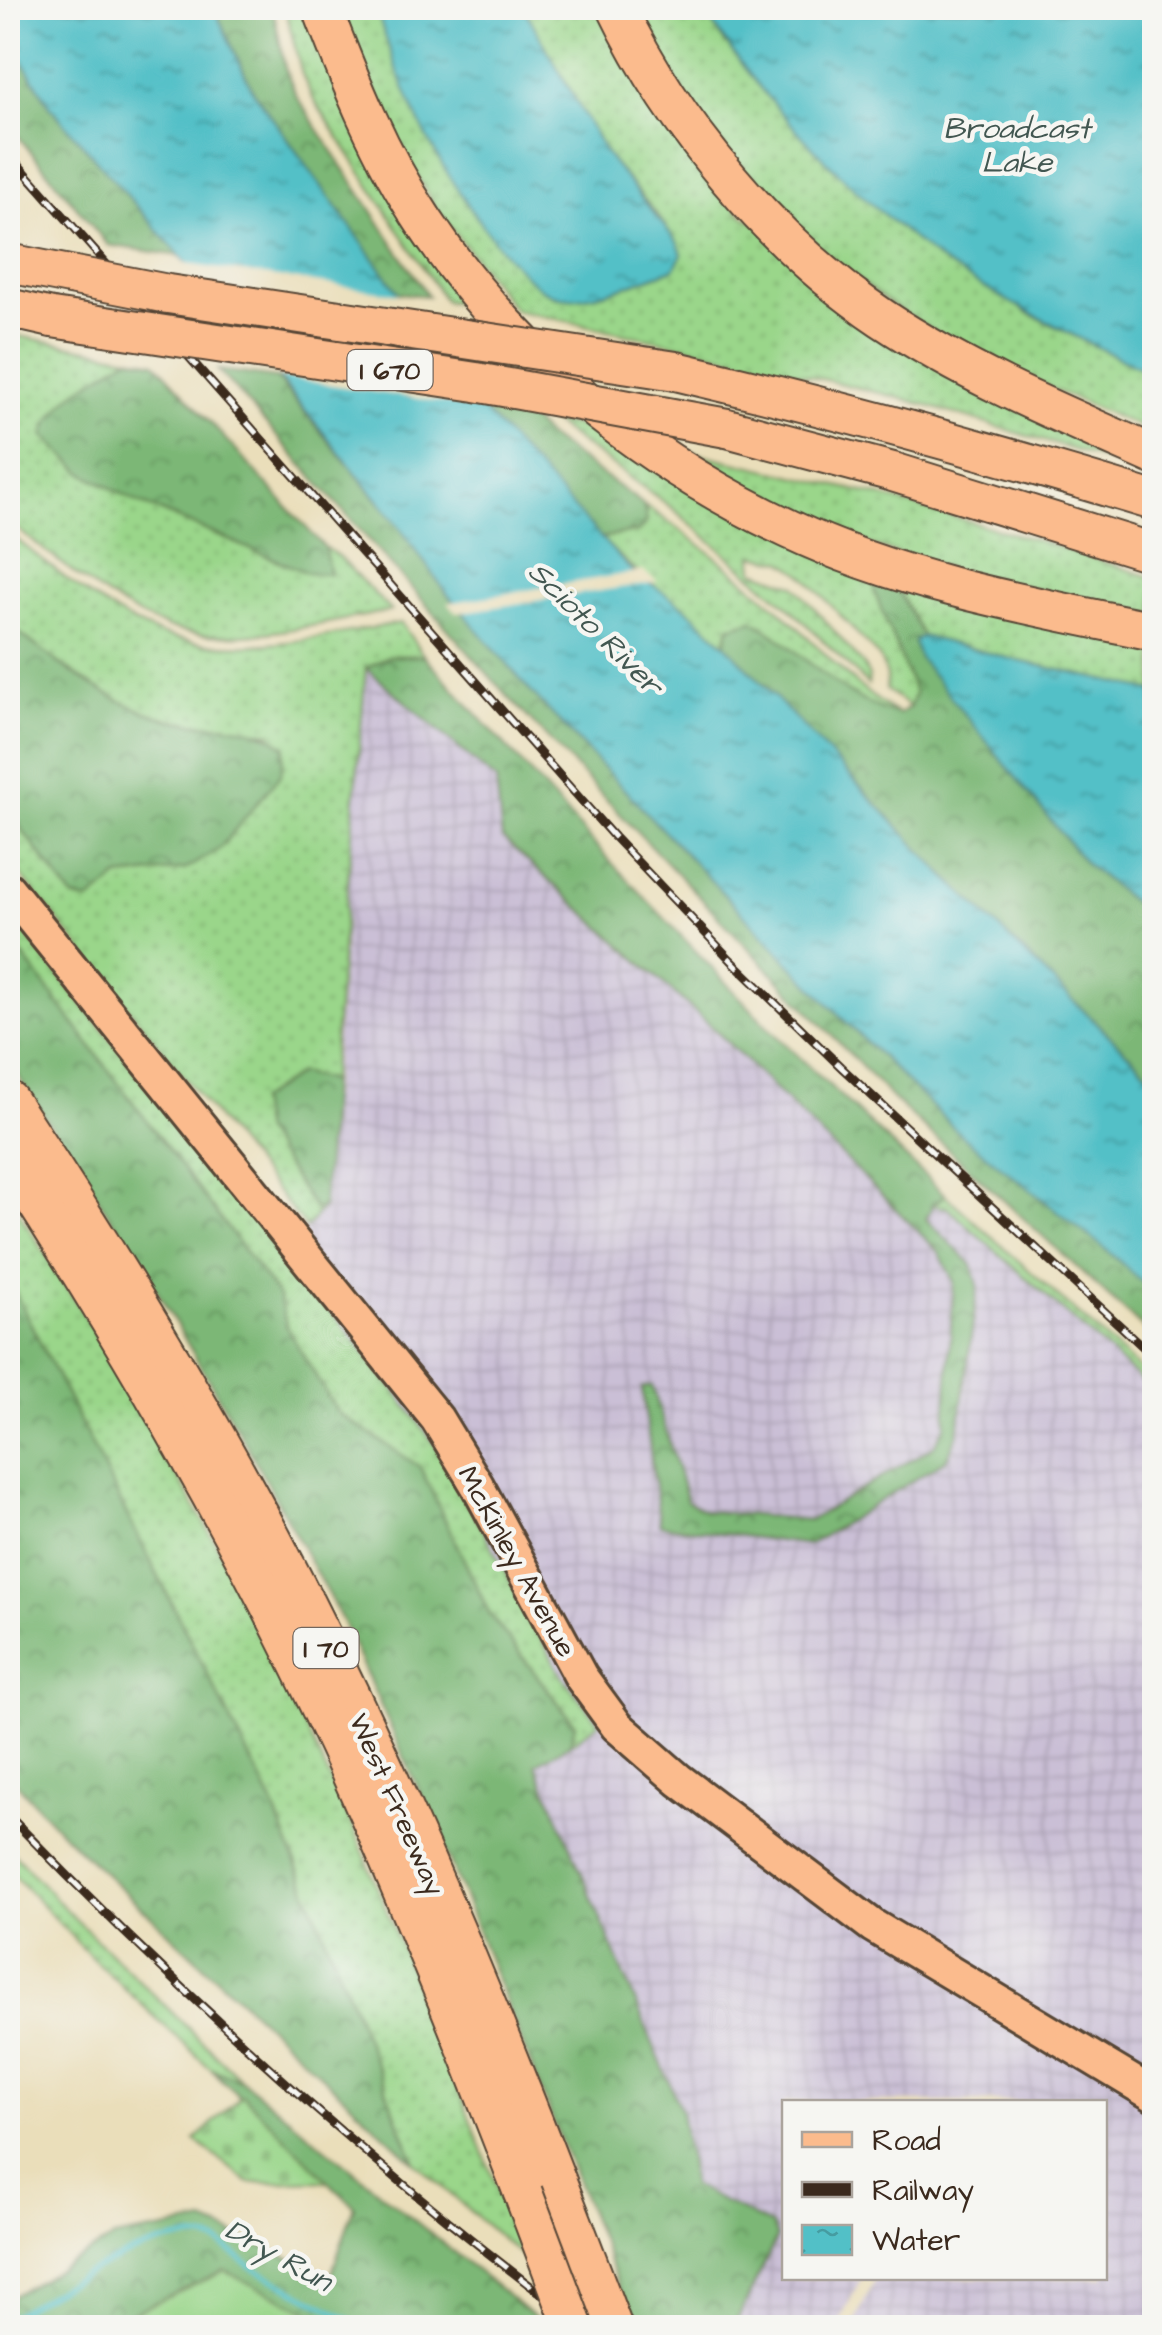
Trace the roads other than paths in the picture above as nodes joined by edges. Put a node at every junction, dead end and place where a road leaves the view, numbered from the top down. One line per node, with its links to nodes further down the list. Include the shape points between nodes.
1 (322, 8): 8 (highway, via 388,160 473,288 564,384 652,454 791,530 850,553 968,590)
2 (618, 8): 5 (highway, via 673,104 730,179 804,256 880,316 953,361)
3 (8, 263): 6 (highway, I 670, bridge, via 676,372 975,447)
4 (8, 308): 7 (highway, I 670, bridge, via 727,428)
5 (1154, 455)
6 (1154, 502)
7 (1154, 554)
8 (1154, 631)
9 (8, 889): 12 (main road, McKinley Avenue, via 437,1419 581,1676 617,1726 872,1926)
10 (8, 1100): 14 (highway, West Freeway / I 70, via 108,1252 274,1543 458,1936)
11 (8, 1158): 13 (highway, West Freeway / I 70, bridge, via 175,1432 338,1745 438,1975)
12 (1154, 2094)
13 (574, 2328)
14 (613, 2328)

